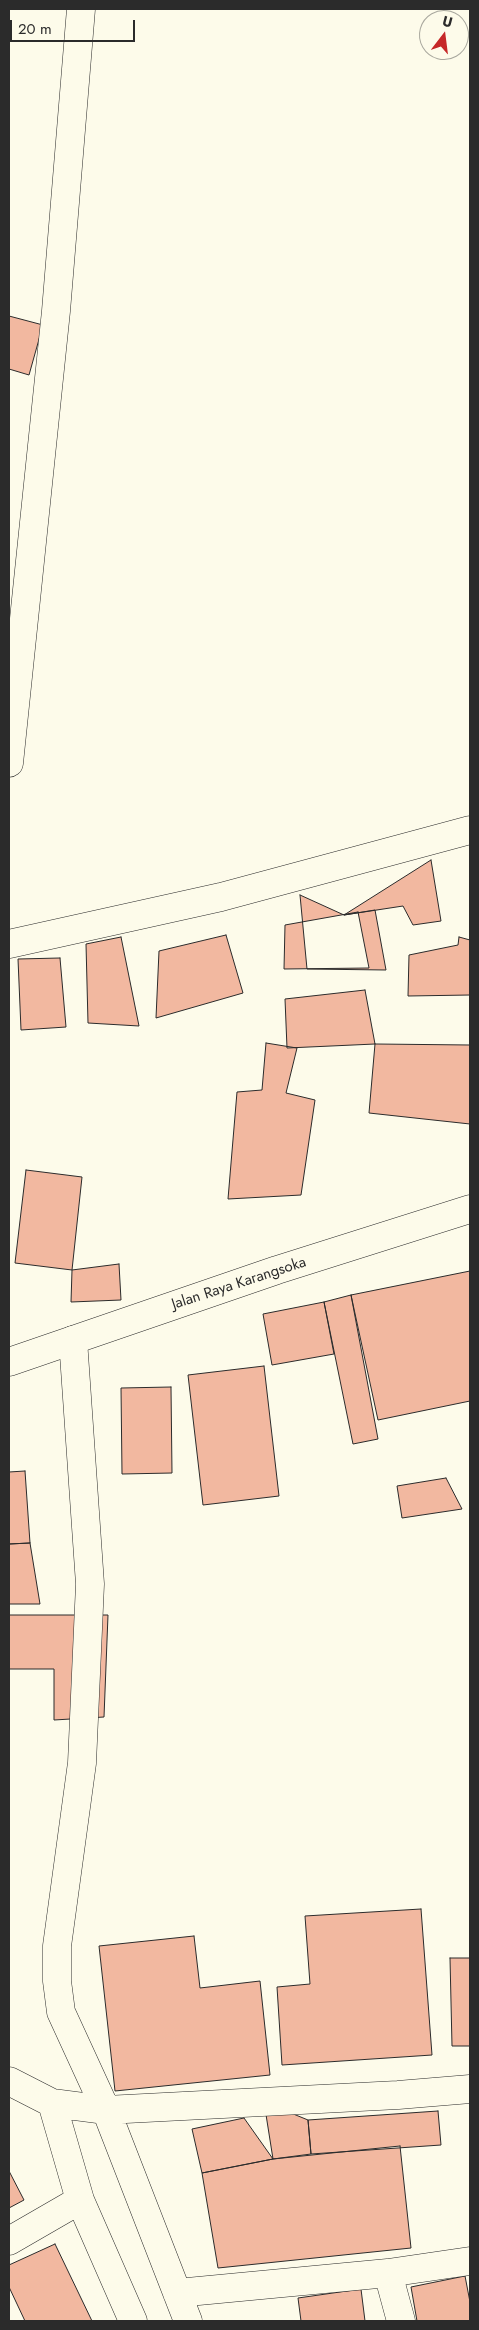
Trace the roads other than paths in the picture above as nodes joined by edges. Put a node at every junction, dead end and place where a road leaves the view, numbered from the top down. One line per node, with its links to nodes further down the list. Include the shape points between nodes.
1 (81, 9): 2 (street, via 56,311)
2 (17, 615): 3 (street)
3 (9, 763)
4 (470, 830): 5 (street, via 221,897)
5 (9, 944)
6 (470, 1210): 7 (street, Jalan Raya Karangsoka, via 277,1270)
7 (74, 1340): 8 (street, Jalan Raya Karangsoka); 12 (street, via 90,1584 82,1763 57,1946 57,1981 61,2012)
8 (9, 1362)
9 (9, 2081): 11 (street)
10 (470, 2089): 12 (street)
11 (52, 2103): 12 (street); 13 (street)
12 (106, 2110): 17 (street)
13 (80, 2200): 14 (street); 18 (street)
14 (9, 2241)
15 (470, 2261): 16 (street)
16 (388, 2273): 17 (street); 20 (street)
17 (177, 2293): 19 (street)
18 (132, 2321)
19 (188, 2321)
20 (401, 2321)

